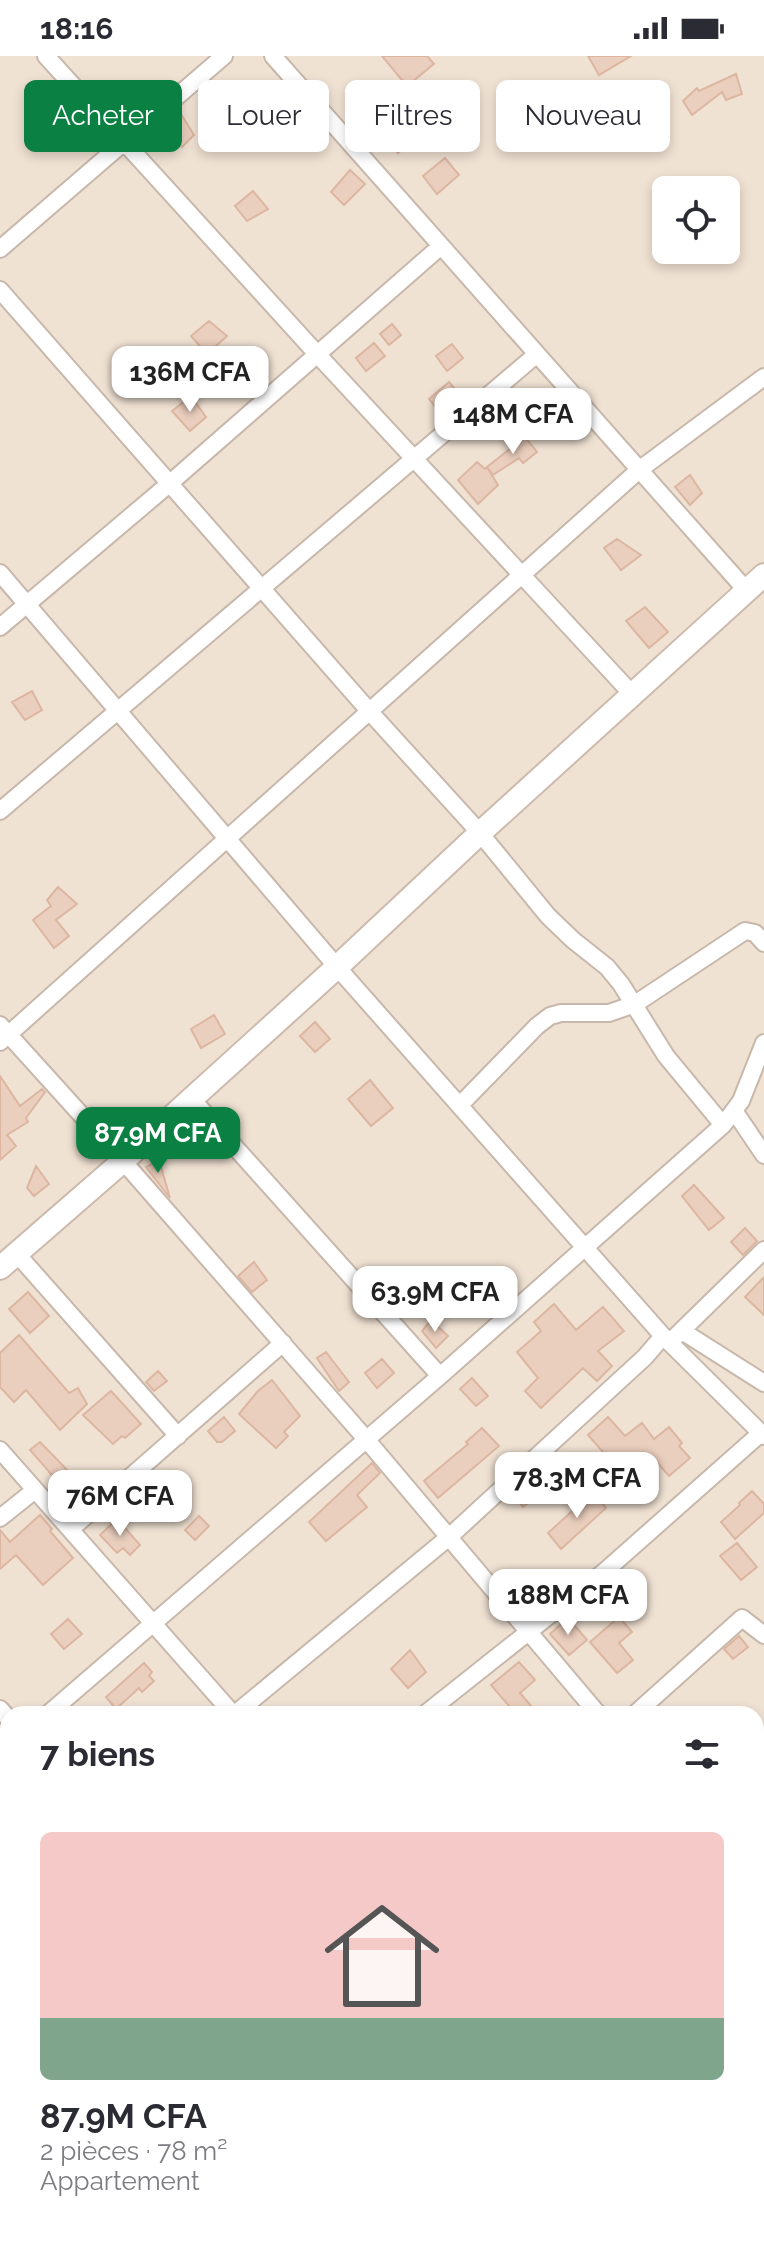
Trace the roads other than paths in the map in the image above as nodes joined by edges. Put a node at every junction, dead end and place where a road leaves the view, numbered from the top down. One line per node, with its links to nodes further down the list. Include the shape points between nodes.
1 (46, 56): 4 (street)
2 (224, 56): 5 (street)
3 (273, 56): 8 (street)
4 (68, 80)
5 (182, 92)
6 (111, 152): 9 (street)
7 (134, 152): 12 (street)
8 (441, 246): 11 (street); 12 (street)
9 (0, 249)
10 (0, 290): 16 (street)
11 (537, 354): 14 (street); 15 (street)
12 (318, 355): 14 (street); 16 (street)
13 (764, 377): 15 (street)
14 (415, 460): 18 (street); 20 (street)
15 (639, 470): 18 (street); 21 (street)
16 (169, 484): 20 (street); 22 (street)
17 (0, 573): 22 (street)
18 (519, 574): 24 (street); 26 (street)
19 (764, 575): 21 (main road)
20 (261, 589): 25 (street); 26 (street)
21 (746, 590): 24 (main road)
22 (27, 604): 23 (street); 25 (street)
23 (0, 627)
24 (632, 694): 28 (main road)
25 (117, 710): 27 (street); 29 (street)
26 (370, 712): 28 (street); 29 (street)
27 (0, 811)
28 (480, 833): 31 (main road); 32 (street, via 548,916 607,967)
29 (228, 838): 31 (street); 33 (street)
30 (764, 943): 32 (street, via 745,931)
31 (337, 967): 35 (main road); 36 (street)
32 (635, 1004): 36 (street, via 609,1013 550,1016); 38 (street, via 666,1056)
33 (3, 1034): 40 (street)
34 (764, 1043): 37 (street)
35 (191, 1098): 40 (main road); 46 (street)
36 (460, 1105): 41 (street)
37 (735, 1112): 38 (street); 39 (street)
38 (723, 1125): 41 (street)
39 (764, 1155)
40 (123, 1161): 43 (main road); 45 (street)
41 (586, 1247): 44 (street); 46 (street)
42 (764, 1250): 44 (street)
43 (9, 1261): 49 (street)
44 (672, 1336): 47 (street); 48 (street); 55 (street)
45 (283, 1343): 49 (street); 50 (street)
46 (440, 1376): 50 (street)
47 (764, 1383)
48 (763, 1435): 57 (street)
49 (178, 1436): 54 (street)
50 (366, 1439): 55 (street); 56 (street)
51 (0, 1450): 52 (street)
52 (35, 1490): 53 (street); 54 (street)
53 (0, 1518)
54 (71, 1529): 56 (street)
55 (449, 1537): 57 (street); 61 (street)
56 (153, 1622): 59 (street); 60 (street)
57 (527, 1632): 62 (street); 63 (street)
58 (764, 1635): 64 (street, via 742,1618)
59 (57, 1706)
60 (227, 1706)
61 (244, 1706)
62 (435, 1706)
63 (591, 1706)
64 (644, 1706)

